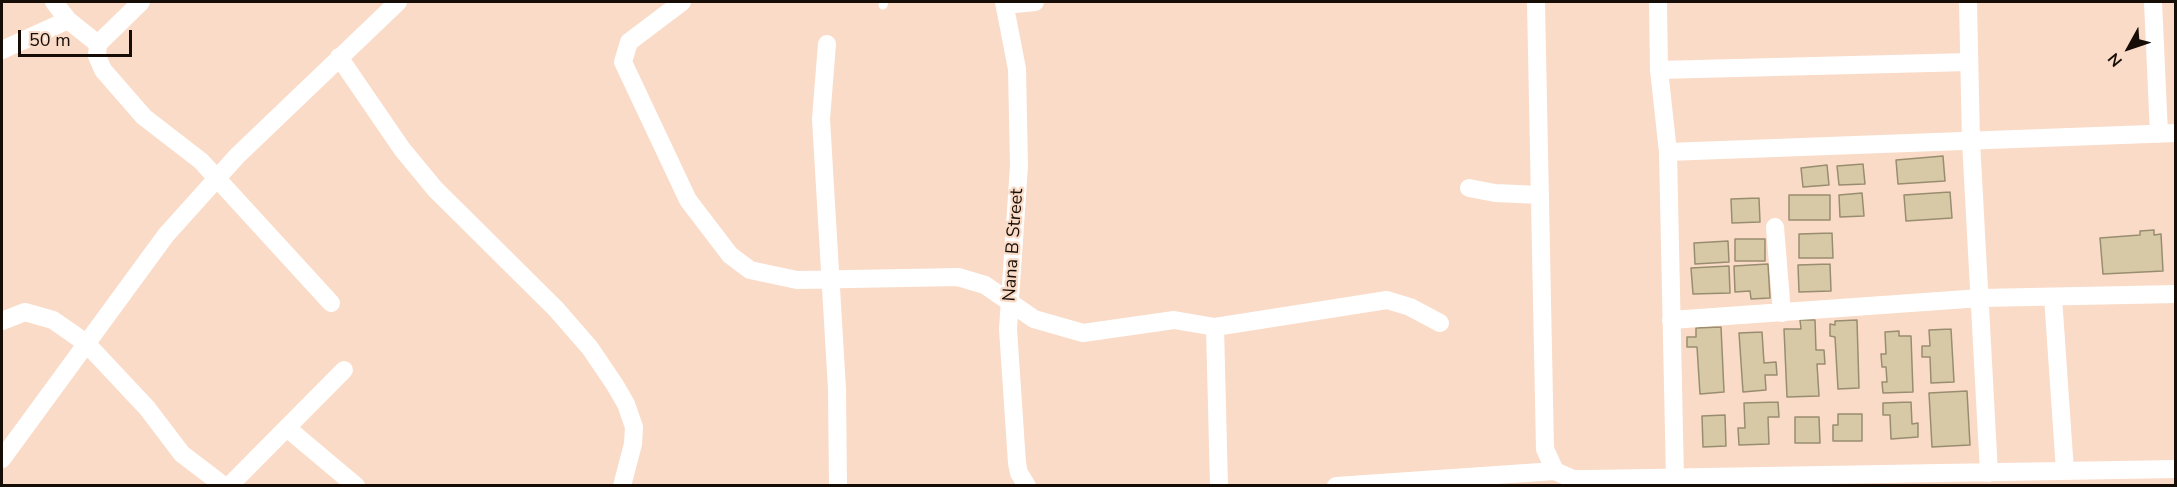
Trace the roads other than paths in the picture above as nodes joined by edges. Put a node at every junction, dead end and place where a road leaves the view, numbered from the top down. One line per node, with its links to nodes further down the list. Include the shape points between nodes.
1 (54, 2): 11 (street)
2 (141, 2): 12 (street)
3 (398, 2): 15 (street)
4 (682, 2): 25 (street, via 629,42 623,62 688,200 730,255 750,270 797,280)
5 (1035, 2): 10 (street)
6 (1536, 2): 23 (street)
7 (1658, 2): 17 (street)
8 (1968, 2): 16 (street)
9 (2153, 2): 18 (street)
10 (1004, 3): 30 (street, Nana B Street, via 1017,69 1019,166)
11 (68, 20): 12 (street); 14 (street)
12 (98, 44): 21 (street, via 97,56 103,70 130,103)
13 (827, 44): 25 (street, via 821,119)
14 (2, 50)
15 (339, 57): 21 (street); 48 (street, via 435,189 556,309 615,385 634,427)
16 (1969, 62): 17 (street); 19 (street)
17 (1659, 70): 20 (street)
18 (2167, 134): 19 (street)
19 (1971, 141): 20 (street); 28 (street)
20 (1668, 152): 33 (street)
21 (217, 177): 29 (street); 36 (street, via 166,235)
22 (1468, 188): 23 (street)
23 (1540, 195): 41 (street, via 1545,449)
24 (1775, 227): 31 (street)
25 (831, 280): 30 (street, via 958,277 984,285); 49 (street)
26 (2175, 294): 27 (street)
27 (2053, 297): 28 (street); 42 (street)
28 (1981, 298): 31 (street); 43 (street)
29 (331, 303)
30 (1010, 304): 35 (street, via 1034,318 1083,333 1174,320); 50 (street, Nana B Street, via 1008,329 1017,463)
31 (1782, 313): 33 (street)
32 (2, 321): 36 (street, via 25,312 53,320)
33 (1671, 321): 44 (street)
34 (1440, 323): 35 (street, via 1387,300)
35 (1215, 327): 51 (street)
36 (86, 343): 39 (street); 46 (street, via 147,408 182,454)
37 (344, 370): 38 (street)
38 (286, 428): 46 (street); 47 (street)
39 (2, 459)
40 (2175, 469): 42 (street)
41 (1555, 471): 44 (street, via 1573,479); 52 (street)
42 (2064, 471): 45 (street)
43 (1989, 473): 44 (street); 45 (street)
44 (1675, 478)
45 (2030, 479)
46 (226, 486)
47 (356, 486)
48 (622, 486)
49 (838, 486)
50 (1027, 486)
51 (1219, 486)
52 (1336, 486)

